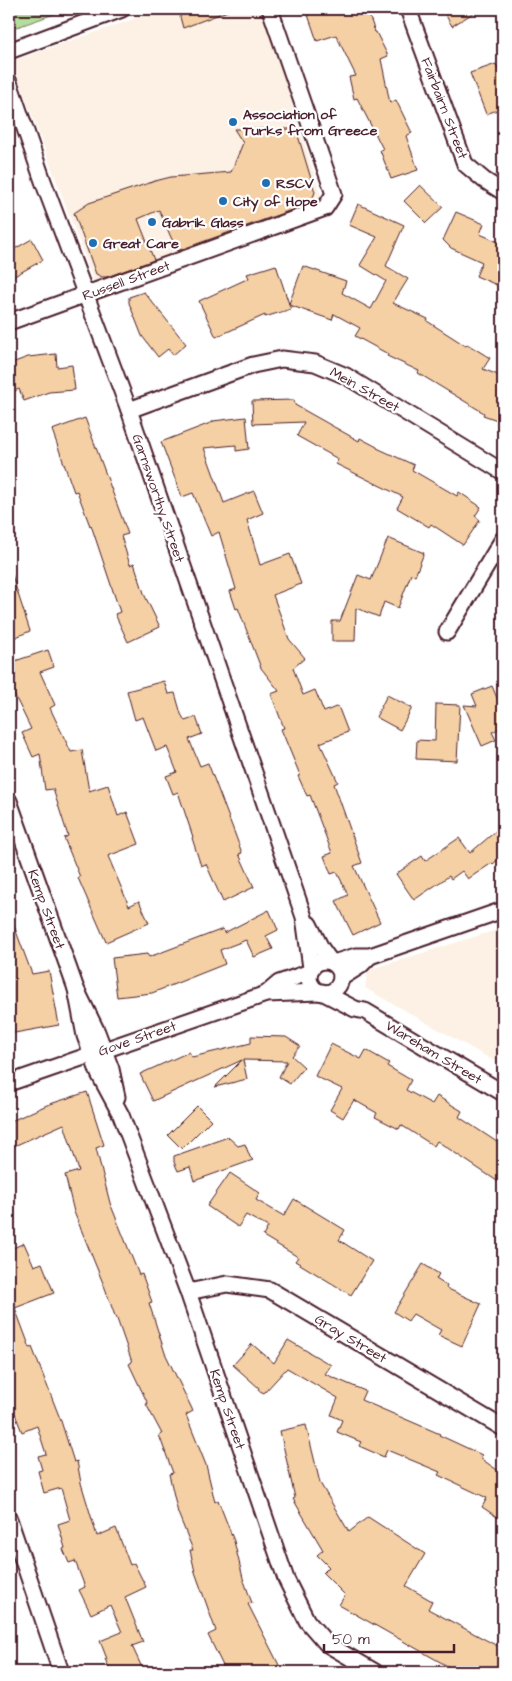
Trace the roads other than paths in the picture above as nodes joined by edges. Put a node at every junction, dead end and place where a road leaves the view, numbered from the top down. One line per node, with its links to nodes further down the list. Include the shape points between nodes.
1 (122, 9): 4 (street)
2 (270, 9): 7 (street, Russell Street, via 334,194 331,200 325,208)
3 (408, 9): 6 (street, Fairbairn Street, via 466,164)
4 (9, 51)
5 (9, 82): 7 (street, Garnsworthy Street)
6 (503, 192)
7 (85, 295): 8 (street, Russell Street); 9 (street, Garnsworthy Street)
8 (9, 322)
9 (129, 410): 10 (street, Mein Street, via 253,365 282,359 315,363 346,376); 15 (street, Garnsworthy Street)
10 (503, 472)
11 (503, 539): 12 (street)
12 (447, 632)
13 (9, 800): 23 (street, Kemp Street, via 76,989 85,1036)
14 (503, 910): 16 (street)
15 (304, 917): 17 (street, Garnsworthy Street); 18 (street, Garnsworthy Street)
16 (370, 956): 17 (street); 19 (street)
17 (332, 962): 18 (street, via 321,961); 19 (street, via 339,969)
18 (311, 970): 20 (street, via 312,986); 21 (street, Gove Street, via 279,983)
19 (341, 979): 20 (street, via 335,989); 22 (street, Wareham Street, via 346,990)
20 (321, 992): 21 (street, Gove Street); 22 (street, Wareham Street)
21 (266, 994): 23 (street, Gove Street)
22 (365, 1011): 25 (street, Wareham Street)
23 (98, 1052): 24 (street, Gove Street); 26 (street, Kemp Street, via 111,1069 121,1114)
24 (9, 1083)
25 (503, 1093)
26 (188, 1292): 27 (street, Gray Street, via 227,1284 270,1290); 30 (street, Kemp Street, via 286,1579 297,1602 307,1621 327,1644)
27 (503, 1428)
28 (9, 1519): 29 (street)
29 (61, 1672)
30 (375, 1672)

